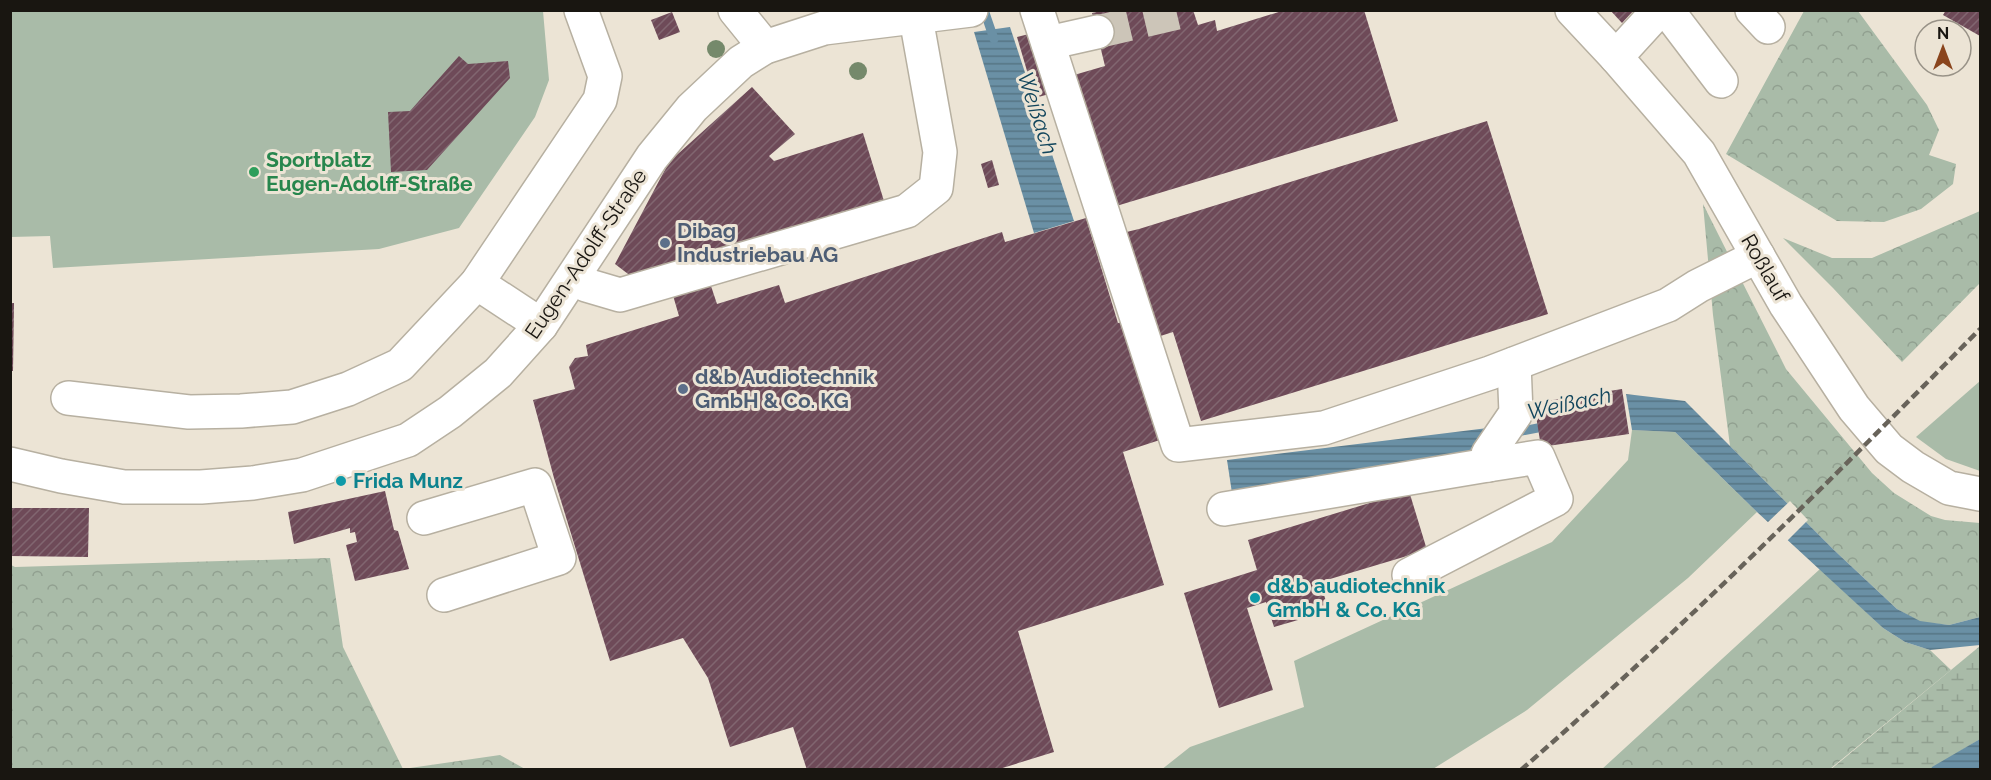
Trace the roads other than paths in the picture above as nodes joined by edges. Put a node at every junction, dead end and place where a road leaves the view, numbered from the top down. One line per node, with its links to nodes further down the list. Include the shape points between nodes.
1 (581, 10): 16 (street, via 606,76 600,100)
2 (735, 10): 11 (street)
3 (1037, 10): 10 (street)
4 (1572, 10): 12 (street, Roßlauf)
5 (1659, 10): 12 (street)
6 (1667, 10): 13 (street)
7 (967, 11): 8 (street, Eugen-Adolff-Straße)
8 (916, 18): 11 (street, Eugen-Adolff-Straße, via 824,28); 15 (street, via 940,152 936,188 907,211 620,295 586,285)
9 (1097, 32): 10 (street)
10 (1048, 43): 18 (street, via 1178,445 1324,428)
11 (765, 47): 15 (street, Eugen-Adolff-Straße, via 741,62 652,157)
12 (1616, 57): 14 (street, Roßlauf, via 1700,153)
13 (1721, 81)
14 (1758, 256): 18 (street, via 1668,305); 22 (street, Roßlauf, via 1854,408 1890,449 1942,484)
15 (575, 277): 17 (street, Eugen-Adolff-Straße)
16 (477, 283): 17 (street); 19 (street, via 400,365 348,389 292,407 189,412)
17 (541, 325): 21 (street, Eugen-Adolff-Straße, via 498,373 408,440 302,475 253,483 201,501)
18 (1514, 364): 20 (street, via 1516,413)
19 (68, 398)
20 (1488, 460): 23 (street); 25 (street, via 1538,457 1556,499)
21 (10, 464)
22 (1980, 494)
23 (1224, 509)
24 (424, 519): 26 (street, via 535,485 559,558)
25 (1409, 575)
26 (444, 595)

